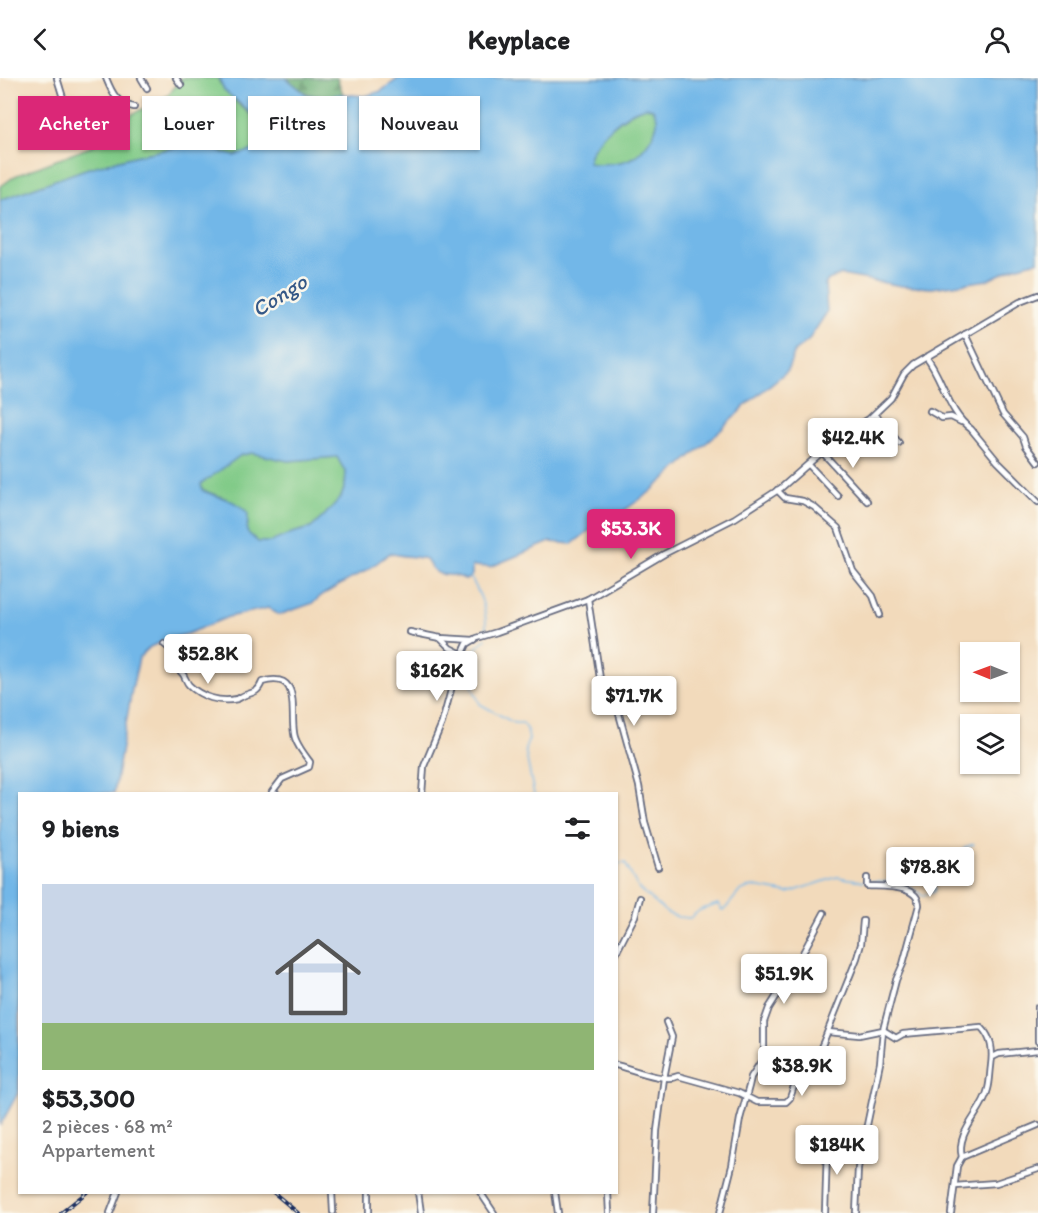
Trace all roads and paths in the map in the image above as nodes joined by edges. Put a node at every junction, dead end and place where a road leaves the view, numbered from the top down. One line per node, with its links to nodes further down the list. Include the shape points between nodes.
1 (57, 78): 7 (street)
2 (106, 78): 8 (street)
3 (141, 78): 6 (street)
4 (176, 78): 5 (street)
5 (181, 86)
6 (147, 88)
7 (62, 96)
8 (114, 96)
9 (130, 107): 10 (street)
10 (134, 107)
11 (1038, 295): 12 (street)
12 (965, 334): 13 (street); 19 (street, via 1003,414)
13 (926, 357): 15 (street, via 904,374 891,398); 16 (street)
14 (930, 411): 16 (street)
15 (875, 414): 17 (street); 18 (street)
16 (966, 425): 24 (street)
17 (899, 443)
18 (823, 453): 20 (street); 23 (street)
19 (1038, 462)
20 (809, 465): 21 (street); 22 (street)
21 (777, 490): 25 (street, via 735,518); 26 (street, via 785,498 814,507 838,528 853,571 873,596)
22 (838, 496)
23 (867, 501)
24 (1038, 502)
25 (588, 599): 29 (street); 34 (street, via 602,692 606,698 614,696)
26 (880, 615)
27 (410, 632): 28 (street)
28 (440, 638): 29 (street); 31 (street)
29 (474, 640): 31 (street)
30 (164, 644): 32 (street, via 171,650 171,662 188,684 213,699 252,694 269,680 287,684 292,690 294,735 310,762 309,767 282,779)
31 (462, 654): 33 (street, via 442,723 424,766)
32 (272, 792)
33 (422, 792)
34 (658, 867)
35 (867, 878): 42 (street, via 867,886 912,892 919,900)
36 (640, 898): 39 (street)
37 (824, 913): 49 (street, via 769,1008 764,1022 764,1057)
38 (864, 921): 43 (street, via 857,958)
39 (618, 949)
40 (1038, 1007): 44 (street)
41 (666, 1022): 48 (street, via 672,1037)
42 (883, 1030): 43 (street, via 859,1035); 46 (street, via 896,1038 903,1034 981,1027 988,1034); 72 (street, via 858,1168)
43 (828, 1032): 49 (street, via 788,1101 757,1102)
44 (1038, 1041)
45 (1038, 1050): 46 (street)
46 (993, 1056): 52 (street, via 988,1090 962,1139)
47 (618, 1066): 48 (street)
48 (664, 1078): 49 (street, via 672,1080 678,1076); 69 (street)
49 (746, 1097): 70 (street)
50 (1038, 1125): 52 (street)
51 (830, 1138): 71 (street)
52 (962, 1157): 54 (street)
53 (1038, 1169): 54 (street, via 996,1183)
54 (955, 1186): 73 (street)
55 (117, 1194): 63 (street)
56 (332, 1194): 62 (street)
57 (369, 1194): 64 (street)
58 (418, 1194): 65 (street)
59 (481, 1194): 66 (street)
60 (555, 1194): 67 (street)
61 (608, 1194): 68 (street)
62 (333, 1212)
63 (110, 1213)
64 (369, 1213)
65 (422, 1213)
66 (494, 1213)
67 (558, 1213)
68 (609, 1213)
69 (653, 1213)
70 (720, 1213)
71 (825, 1213)
72 (856, 1213)
73 (951, 1213)

